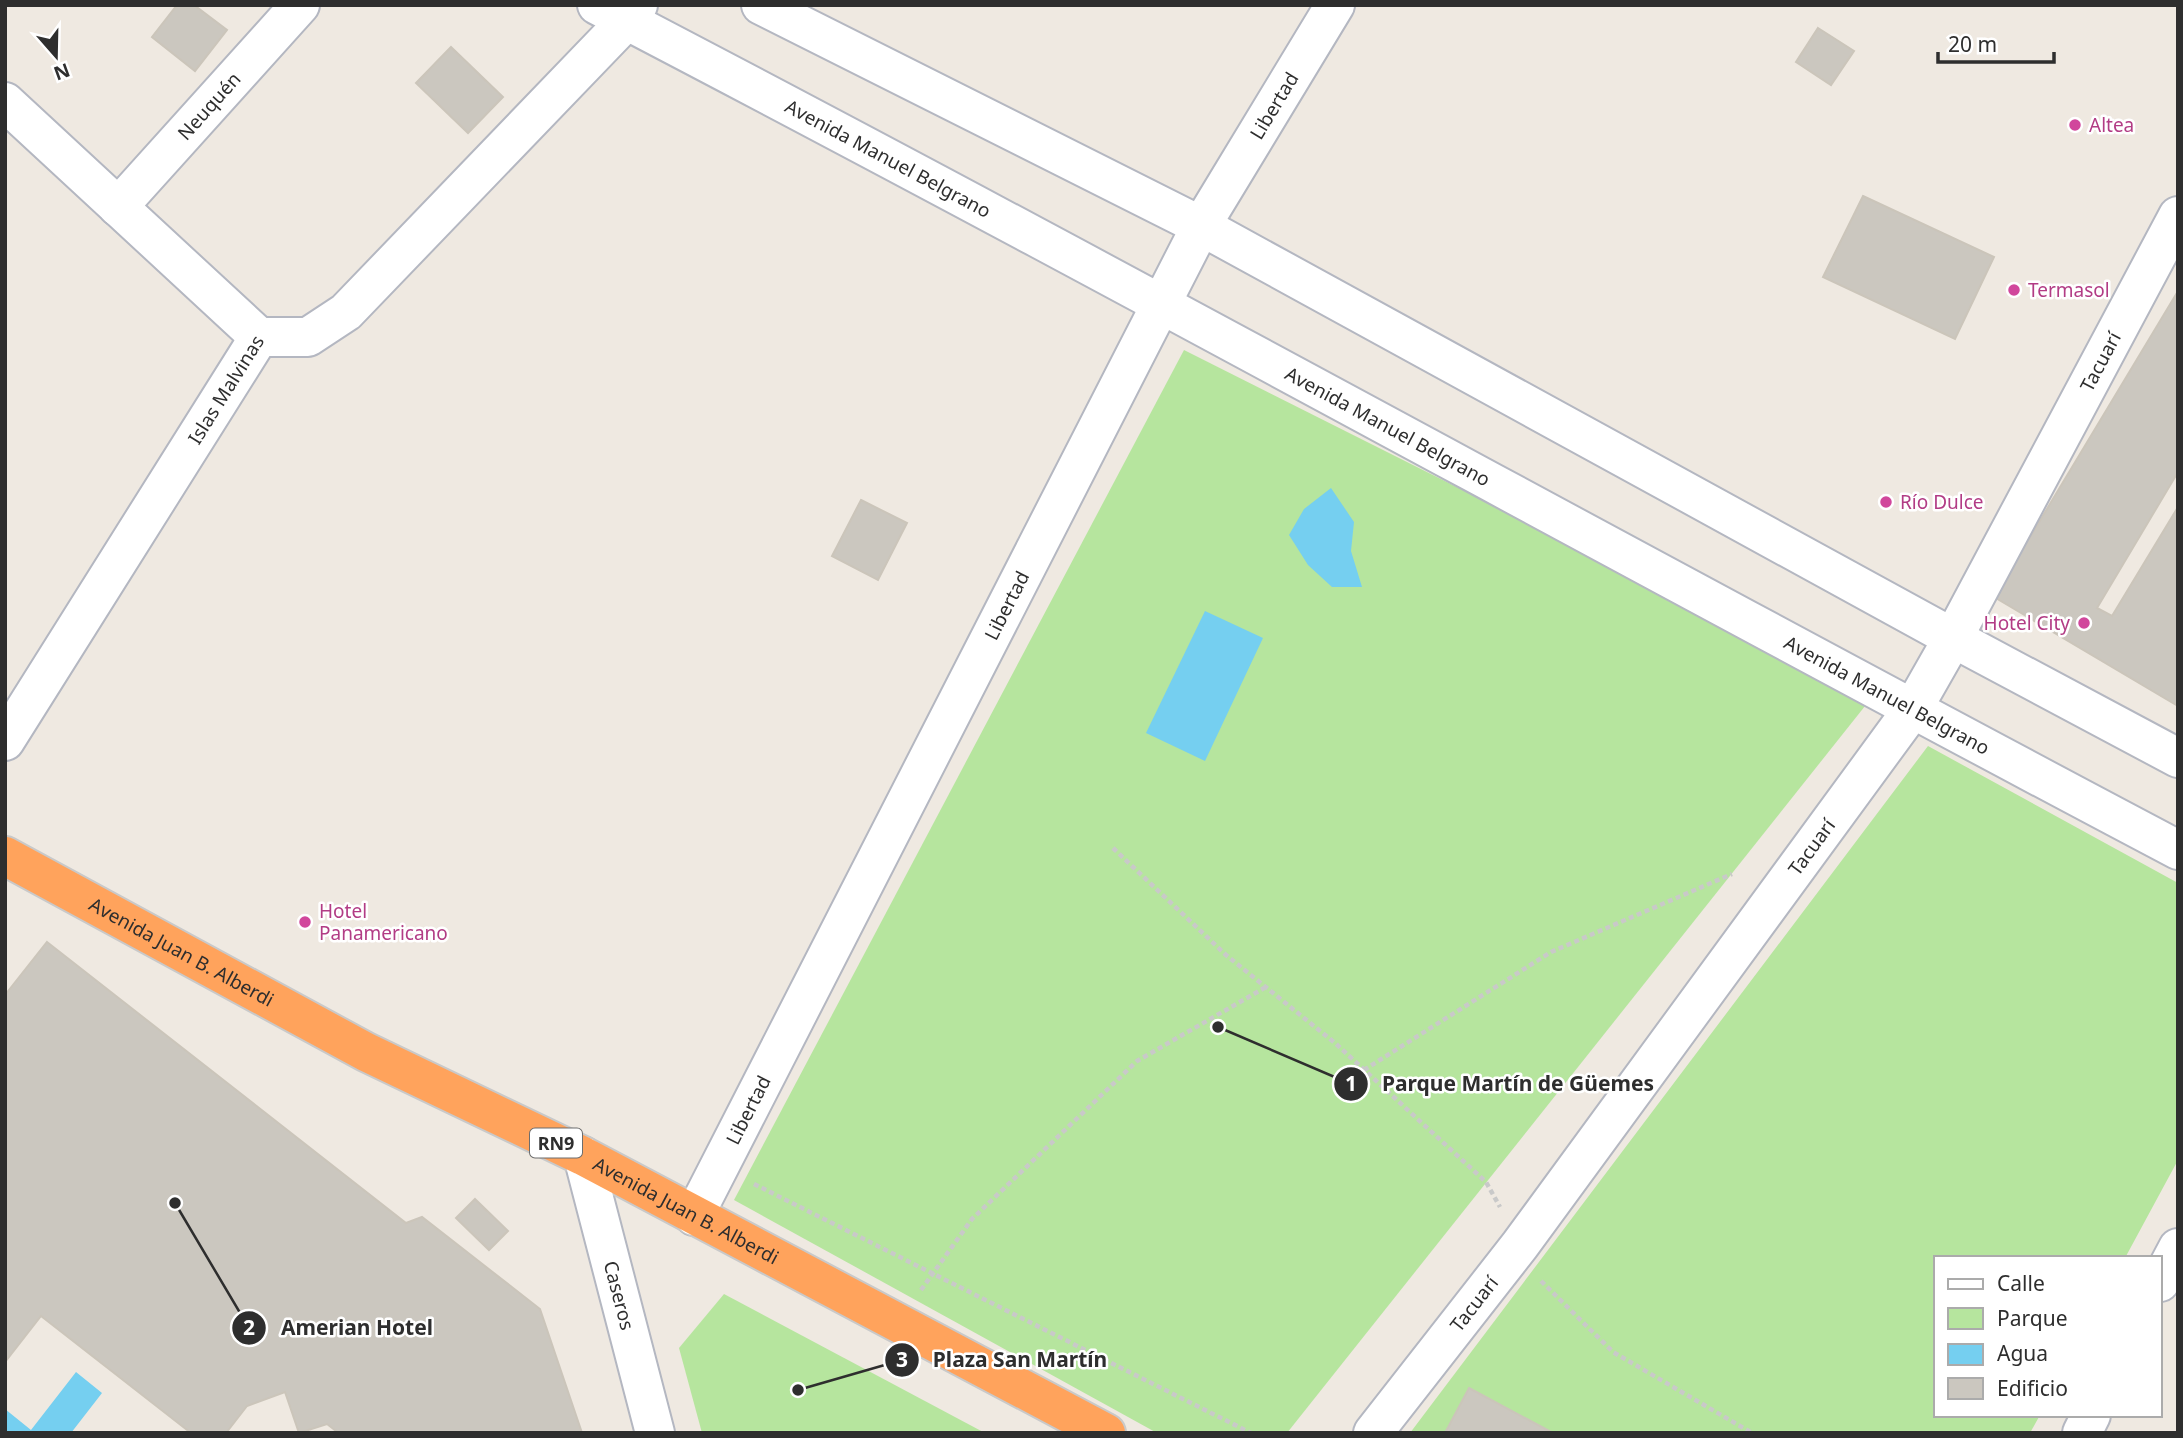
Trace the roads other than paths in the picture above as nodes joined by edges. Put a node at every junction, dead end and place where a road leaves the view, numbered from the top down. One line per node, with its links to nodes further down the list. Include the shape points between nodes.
1 (300, 5): 6 (street, Neuquén)
2 (761, 5): 8 (street)
3 (1335, 5): 8 (street, Libertad)
4 (620, 10): 9 (street, Avenida Manuel Belgrano); 10 (street, Islas Malvinas, via 346,312 308,337)
5 (5, 102): 6 (street)
6 (118, 207): 10 (street)
7 (2178, 216): 11 (street, Tacuarí)
8 (1201, 226): 9 (street, Libertad); 11 (street)
9 (1162, 304): 12 (street, Avenida Manuel Belgrano); 18 (street, Libertad)
10 (259, 337): 13 (street, Islas Malvinas)
11 (1953, 638): 12 (street, Tacuarí); 14 (street)
12 (1912, 710): 15 (street, Avenida Manuel Belgrano); 24 (street, Tacuarí, via 1520,1245)
13 (5, 741)
14 (2178, 758)
15 (2178, 850)
16 (5, 856): 17 (highway, Avenida Juan B. Alberdi / RN9, via 366,1052)
17 (583, 1156): 18 (highway, Avenida Juan B. Alberdi / RN9); 22 (street, Caseros)
18 (694, 1216): 23 (highway, Avenida Juan B. Alberdi / RN9)
19 (2178, 1248): 20 (street)
20 (2162, 1278)
21 (2090, 1417): 25 (street)
22 (656, 1433)
23 (1106, 1433)
24 (1373, 1433)
25 (2082, 1433)

